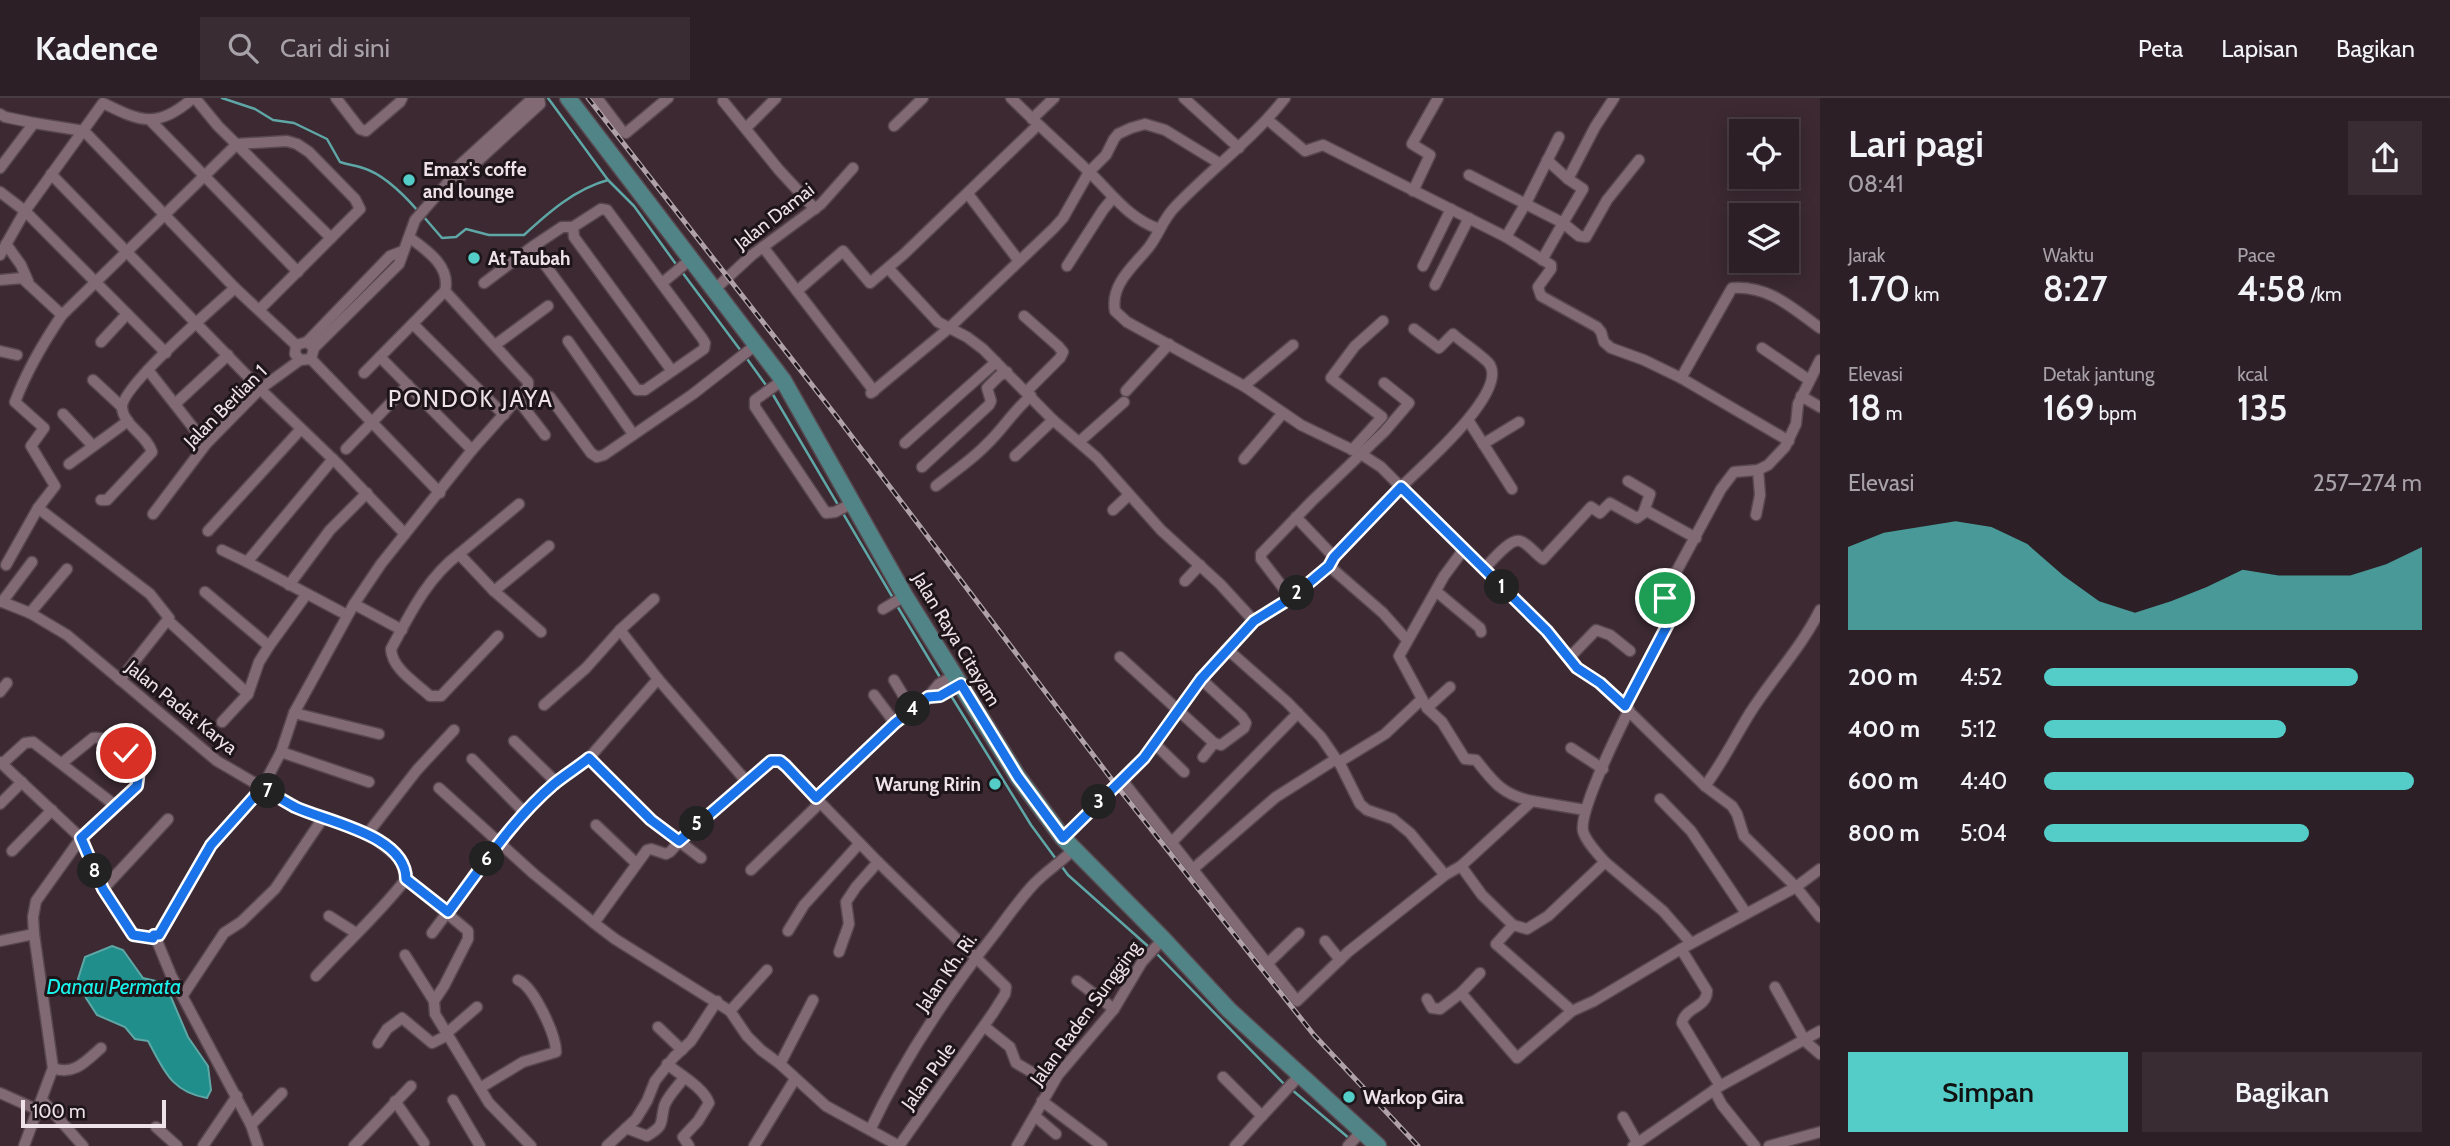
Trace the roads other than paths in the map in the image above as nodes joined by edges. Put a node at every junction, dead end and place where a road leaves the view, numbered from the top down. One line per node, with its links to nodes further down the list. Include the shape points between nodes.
1 (194, 98): 19 (street, via 171,114); 27 (street)
2 (336, 98): 3 (street, via 366,131)
3 (402, 98)
4 (537, 98): 54 (street, via 455,168 415,220)
5 (568, 98): 62 (main road, Jalan Raya Citayam)
6 (597, 98): 7 (street, via 626,133)
7 (667, 98)
8 (776, 98): 24 (street)
9 (923, 98): 23 (street)
10 (1011, 98): 21 (street)
11 (1054, 98): 21 (street)
12 (1184, 98): 28 (street)
13 (1285, 98): 20 (street)
14 (1438, 98): 40 (street, via 1412,144 1432,152)
15 (1614, 98): 38 (street)
16 (99, 100): 19 (street); 25 (street)
17 (723, 101): 24 (street)
18 (0, 114): 22 (street)
19 (150, 120): 37 (street)
20 (1268, 120): 28 (street); 40 (street, via 1305,151 1324,145)
21 (1035, 122): 35 (street); 41 (street)
22 (34, 123): 25 (street); 32 (street)
23 (894, 126)
24 (746, 128): 44 (street)
25 (84, 131): 34 (street); 47 (street)
26 (1559, 137): 29 (street)
27 (237, 144): 37 (street); 53 (street); 53 (street, via 287,141 309,152 359,205)
28 (1240, 148): 31 (street)
29 (1548, 160): 38 (street); 43 (street)
30 (1639, 160): 49 (street, via 1606,200 1586,237)
31 (1219, 163): 35 (street, via 1165,130 1145,124 1118,134); 51 (street)
32 (0, 168)
33 (853, 168): 44 (street, Jalan Damai)
34 (51, 174): 46 (street); 58 (street)
35 (1092, 175): 42 (street); 61 (street, via 1063,218)
36 (1469, 175): 43 (street)
37 (204, 176): 47 (street); 66 (street)
38 (1568, 179): 49 (street, via 1583,192)
39 (0, 191): 46 (street)
40 (1413, 191): 45 (street)
41 (968, 194): 61 (street); 65 (street)
42 (1112, 198): 51 (street, via 1143,223); 63 (street)
43 (1526, 203): 49 (street); 52 (street)
44 (815, 209): 57 (street, Jalan Damai)
45 (1451, 209): 48 (street); 64 (street)
46 (25, 211): 55 (street); 70 (street)
47 (165, 215): 58 (street); 73 (street)
48 (1469, 218): 52 (street); 72 (street)
49 (1563, 223): 60 (street)
50 (573, 228): 56 (street, via 562,227); 68 (street, via 600,209 607,210); 105 (street, via 574,237)
51 (1159, 229): 90 (street, via 1119,284 1114,305 1127,322)
52 (1506, 237): 60 (street)
53 (331, 238): 66 (street)
54 (410, 239): 75 (street, via 443,268 447,276); 97 (street, Jalan Berlian 1)
55 (6, 244): 59 (street); 69 (street)
56 (531, 247): 71 (street); 105 (street, via 633,387 645,390)
57 (763, 247): 74 (street, Jalan Damai); 76 (street)
58 (127, 252): 70 (street); 83 (street)
59 (0, 255)
60 (1542, 260): 108 (street, via 1551,266 1538,287 1541,296 1597,327 1611,348)
61 (1019, 261): 86 (street)
62 (687, 263): 68 (street); 74 (main road, Jalan Raya Citayam)
63 (1068, 266)
64 (1423, 266)
65 (888, 268): 76 (street, via 870,283 844,251); 86 (street)
66 (298, 272): 78 (street)
67 (0, 280): 69 (street, via 16,277)
68 (666, 280): 105 (street, via 705,343 699,353)
69 (28, 281): 80 (street)
70 (95, 283): 79 (street); 80 (street)
71 (484, 284)
72 (1435, 285)
73 (235, 288): 78 (street); 83 (street)
74 (714, 290): 94 (main road, Jalan Raya Citayam)
75 (444, 291): 84 (street); 92 (street)
76 (797, 291): 86 (street, via 873,392)
77 (548, 306): 92 (street)
78 (259, 310): 91 (street)
79 (127, 314): 89 (street); 98 (street)
80 (62, 315): 158 (street, via 25,374 15,402 44,428 31,446 55,486)
81 (1024, 316): 116 (street, via 1062,352)
82 (1384, 321): 142 (street, via 1355,346 1331,378 1382,417)
83 (196, 324): 98 (street); 100 (street)
84 (413, 324): 101 (street); 125 (street)
85 (1820, 328): 108 (street, via 1770,293 1732,289)
86 (948, 329): 103 (street, via 967,337)
87 (1414, 329): 127 (street, Jalan Kh. Ri., via 1440,348 1453,334 1489,363 1489,387)
88 (568, 341): 132 (street)
89 (101, 342)
90 (1169, 344): 114 (street); 135 (street)
91 (296, 345): 97 (street); 97 (street, via 295,354)
92 (495, 345): 119 (street, via 528,382)
93 (1293, 345): 114 (street)
94 (753, 347): 111 (main road, Jalan Raya Citayam); 132 (street)
95 (1762, 348): 110 (street)
96 (0, 351): 99 (street)
97 (308, 352): 115 (street, Jalan Berlian 1); 129 (street)
98 (166, 353): 104 (street)
99 (18, 355)
100 (228, 355): 115 (street); 120 (street)
101 (380, 357): 107 (street); 113 (street)
102 (1820, 360): 110 (street)
103 (996, 362): 106 (street); 136 (street)
104 (148, 370): 120 (street); 121 (street, via 128,391)
105 (671, 371)
106 (1007, 372): 116 (street); 147 (street, via 987,388 989,405)
107 (364, 373)
108 (1681, 377): 134 (street)
109 (93, 380): 121 (street)
110 (1809, 380): 117 (street)
111 (777, 383): 159 (main road, Jalan Raya Citayam); 159 (street, via 754,400 755,407 823,510 829,514)
112 (1384, 383): 142 (street, via 1410,401 1385,431)
113 (408, 385): 129 (street); 141 (street)
114 (1244, 386): 123 (street)
115 (260, 389): 131 (street); 137 (street, Jalan Berlian 1)
116 (1029, 393): 126 (street); 150 (street, via 989,443)
117 (1801, 396): 122 (street); 134 (street)
118 (550, 397): 132 (street, via 597,457)
119 (518, 400): 125 (street); 133 (street)
120 (175, 404): 137 (street)
121 (122, 407): 128 (street)
122 (1820, 407)
123 (1283, 413): 142 (street); 145 (street)
124 (63, 414): 139 (street)
125 (504, 415): 141 (street)
126 (1053, 419): 135 (street); 143 (street)
127 (1468, 420): 138 (street); 151 (street, Jalan Kh. Ri.)
128 (128, 421): 139 (street); 156 (street, via 151,448 151,456 107,500)
129 (372, 422): 140 (street); 154 (street)
130 (1518, 422): 138 (street)
131 (302, 429): 144 (street); 165 (street)
132 (633, 434)
133 (545, 435)
134 (1789, 441): 148 (street)
135 (1079, 442): 155 (street)
136 (905, 443)
137 (206, 444): 162 (street, Jalan Berlian 1)
138 (1483, 444): 152 (street)
139 (92, 445): 146 (street)
140 (346, 449)
141 (472, 450): 154 (street)
142 (1356, 452): 151 (street, via 1381,467); 164 (street)
143 (1015, 456)
144 (333, 459): 153 (street); 173 (street)
145 (1244, 459)
146 (69, 464)
147 (922, 467)
148 (1758, 470): 163 (street); 167 (street, via 1731,474)
149 (1628, 481): 161 (street, via 1650,494)
150 (936, 486)
151 (1401, 487): 169 (street); 174 (street, Jalan Kh. Ri.)
152 (1512, 489)
153 (367, 493): 166 (street); 180 (street, via 330,530)
154 (440, 493): 166 (street)
155 (1129, 495): 160 (street); 176 (street)
156 (101, 500)
157 (519, 504): 171 (street)
158 (38, 508): 175 (street); 209 (street, via 150,594 169,618)
159 (844, 508): 185 (main road, Jalan Raya Citayam)
160 (1113, 510)
161 (1644, 511): 167 (street); 178 (street, via 1637,518 1610,503 1600,513 1591,507 1544,559 1517,541)
162 (153, 514)
163 (1756, 515)
164 (1296, 517): 174 (street); 186 (street, via 1265,548 1261,559)
165 (208, 531)
166 (405, 534): 189 (street)
167 (1696, 538): 217 (street, via 1668,587 1664,605 1668,624)
168 (550, 547): 181 (street)
169 (1464, 549): 178 (street); 183 (street)
170 (222, 550): 173 (street)
171 (459, 554): 181 (street); 196 (street, via 430,583)
172 (32, 562): 188 (street)
173 (247, 562): 180 (street)
174 (1331, 562): 186 (street, Jalan Kh. Ri.); 201 (street)
175 (6, 565)
176 (1200, 565): 179 (street); 194 (street)
177 (67, 569): 192 (street)
178 (1484, 569): 206 (street)
179 (1185, 581)
180 (289, 585): 184 (street)
181 (494, 590): 198 (street)
182 (205, 592): 202 (street)
183 (1437, 592): 199 (street); 201 (street)
184 (306, 595): 193 (street); 202 (street)
185 (902, 598): 190 (street); 211 (main road, Jalan Raya Citayam)
186 (1291, 598): 194 (street, Jalan Kh. Ri.)
187 (654, 599): 197 (street)
188 (1, 602): 192 (street, Jalan Padat Karya)
189 (354, 604): 193 (street); 196 (street)
190 (886, 607)
191 (1820, 610): 244 (street)
192 (30, 613): 209 (street, Jalan Padat Karya, via 67,635)
193 (347, 615): 220 (street)
194 (1258, 618): 203 (street, Jalan Kh. Ri.)
195 (172, 624): 213 (street)
196 (402, 630): 200 (street, via 391,649 393,659 435,697)
197 (620, 630): 207 (street); 216 (street)
198 (541, 632)
199 (1481, 632)
200 (498, 636)
201 (1407, 640): 215 (street, via 1399,656)
202 (269, 646): 213 (street)
203 (1227, 649): 208 (street, Jalan Kh. Ri.); 221 (street)
204 (1630, 651): 206 (street, via 1596,630)
205 (1119, 656): 218 (street)
206 (1570, 657): 217 (street, via 1577,668)
207 (658, 679): 232 (street); 243 (street)
208 (1201, 679): 218 (street, Jalan Kh. Ri.); 227 (street, via 1246,723 1225,743)
209 (120, 680): 245 (street, Jalan Padat Karya, via 217,761)
210 (894, 680): 219 (street)
211 (950, 684): 219 (street); 264 (main road, Jalan Raya Citayam)
212 (1450, 687): 215 (street)
213 (248, 694): 222 (street)
214 (874, 695): 223 (street)
215 (1424, 703): 234 (street, via 1385,734); 249 (street, via 1465,759 1476,760 1501,790)
216 (544, 705)
217 (1627, 708): 237 (street); 244 (street)
218 (1178, 709): 227 (street); 228 (street, Jalan Kh. Ri.)
219 (912, 710): 223 (street)
220 (294, 713): 225 (street); 230 (street)
221 (1298, 713): 234 (street); 262 (street)
222 (222, 722)
223 (895, 723): 248 (street)
224 (454, 730): 258 (street)
225 (379, 734)
226 (513, 741): 242 (street)
227 (1214, 743): 231 (street)
228 (1155, 744): 238 (street); 239 (street, Jalan Kh. Ri.)
229 (1571, 748): 237 (street)
230 (281, 752): 241 (street); 245 (street)
231 (1203, 757)
232 (589, 758): 242 (street); 260 (street, via 651,820)
233 (472, 759): 253 (street)
234 (1338, 761): 271 (street, via 1276,797); 274 (street, via 1360,804 1393,819)
235 (1, 763): 236 (street, via 29,742); 240 (street)
236 (62, 763): 251 (street); 251 (street, via 93,738 118,746 134,762 139,778 137,786)
237 (1603, 769): 256 (street)
238 (1184, 772)
239 (1122, 780): 262 (street); 264 (street, Jalan Kh. Ri.)
240 (22, 782): 250 (street); 252 (street)
241 (369, 782)
242 (556, 782): 253 (street)
243 (747, 782): 248 (street, via 775,760); 260 (street)
244 (1705, 786): 276 (street, via 1732,806 1744,836)
245 (262, 788): 254 (street, Jalan Padat Karya); 289 (street, via 211,845)
246 (439, 788): 261 (street)
247 (1660, 799): 279 (street, via 1691,831)
248 (818, 800): 263 (street); 273 (street)
249 (1532, 801): 256 (street); 270 (street)
250 (0, 804)
251 (116, 806): 259 (street)
252 (52, 810): 259 (street); 265 (street)
253 (525, 813): 261 (street)
254 (323, 818): 258 (street, Jalan Padat Karya); 307 (street, via 275,889 224,933)
255 (168, 819): 277 (street)
256 (1584, 819): 268 (street, via 1585,836)
257 (596, 825): 269 (street)
258 (368, 833): 275 (street, Jalan Padat Karya, via 400,858)
259 (81, 838): 277 (street); 288 (street, via 36,901)
260 (679, 841): 266 (street); 269 (street, via 666,854 647,850)
261 (500, 842): 278 (street); 282 (street)
262 (1172, 842): 271 (street)
263 (859, 844): 267 (street); 284 (street, via 804,905)
264 (1067, 849): 291 (main road, Jalan Raya Citayam); 297 (street, Jalan Kh. Ri.)
265 (12, 851)
266 (701, 858)
267 (878, 862): 295 (street, via 846,902 849,924); 297 (street)
268 (1605, 862): 283 (street, via 1532,927); 293 (street, via 1663,911)
269 (636, 863): 282 (street)
270 (1461, 866): 274 (street); 283 (street)
271 (1193, 869): 299 (street)
272 (1820, 869): 276 (street)
273 (751, 870)
274 (1445, 874): 298 (street)
275 (406, 879): 278 (street, Jalan Padat Karya); 285 (street)
276 (1796, 887): 279 (street); 281 (street)
277 (103, 889): 289 (street, via 133,935)
278 (448, 912): 286 (street); 310 (street, Jalan Padat Karya, via 468,931 468,939)
279 (1746, 913): 293 (street)
280 (329, 916): 285 (street)
281 (1820, 917)
282 (594, 923): 311 (street)
283 (1513, 925): 315 (street, via 1497,946)
284 (788, 931)
285 (356, 933): 302 (street)
286 (432, 933)
287 (1299, 933): 299 (street)
288 (34, 934): 290 (street); 327 (street)
289 (156, 938): 307 (street)
290 (0, 941)
291 (1161, 941): 313 (street, Jalan Raden Sungging, via 1142,962); 329 (main road, Jalan Raya Citayam)
292 (1325, 941): 298 (street)
293 (1691, 943): 294 (street)
294 (1681, 949): 315 (street); 335 (street, via 1708,996 1682,1023)
295 (839, 952)
296 (405, 955): 310 (street)
297 (976, 957): 317 (street, Jalan Pule, via 1006,987); 349 (street, Jalan Kh. Ri., via 912,1053)
298 (1340, 960): 299 (street, via 1297,1001)
299 (1267, 964)
300 (767, 970): 314 (street)
301 (1480, 973): 306 (street)
302 (316, 976)
303 (518, 980): 334 (street, via 537,1001 556,1052 523,1062)
304 (1076, 981): 313 (street)
305 (1775, 987): 320 (street)
306 (1461, 993): 308 (street, via 1440,1009); 315 (street, via 1517,1058)
307 (183, 995): 338 (street)
308 (1427, 999)
309 (813, 1000): 326 (street)
310 (434, 1001): 319 (street, via 435,1014)
311 (717, 1001): 314 (street); 323 (street)
312 (477, 1007): 319 (street)
313 (1114, 1009): 332 (street, Jalan Raden Sungging)
314 (730, 1011): 326 (street, via 747,1036)
315 (1572, 1011)
316 (658, 1027): 323 (street)
317 (985, 1027): 332 (street, via 1010,1046 1016,1063); 368 (street, Jalan Pule)
318 (1820, 1031): 320 (street)
319 (448, 1034): 321 (street, via 432,1043 402,1018); 334 (street)
320 (1805, 1041): 324 (street); 335 (street)
321 (378, 1043)
322 (101, 1048): 327 (street, via 70,1072)
323 (682, 1051): 325 (street)
324 (1820, 1054)
325 (667, 1064): 330 (street); 348 (street)
326 (780, 1064): 331 (street)
327 (53, 1068): 342 (street)
328 (1223, 1077): 344 (street)
329 (1297, 1077): 344 (street); 353 (main road, Jalan Raya Citayam)
330 (684, 1078): 348 (street, via 654,1131 647,1136); 366 (street, via 709,1103 683,1136)
331 (795, 1079): 349 (street, via 826,1106); 367 (street)
332 (1052, 1084): 341 (street, Jalan Raden Sungging)
333 (411, 1086): 340 (street)
334 (480, 1088): 363 (street)
335 (1717, 1088): 355 (street); 373 (street, via 1723,1105)
336 (0, 1093): 342 (street)
337 (282, 1093): 346 (street)
338 (237, 1096): 346 (street); 360 (street)
339 (453, 1100): 354 (street)
340 (395, 1101): 356 (street); 362 (street)
341 (1042, 1101): 343 (street, Jalan Raden Sungging); 370 (street)
342 (40, 1106): 357 (street); 358 (street)
343 (1035, 1116): 351 (street); 369 (street, Jalan Raden Sungging)
344 (1262, 1116): 371 (street)
345 (1623, 1117): 355 (street)
346 (251, 1125): 361 (street)
347 (156, 1127): 359 (street)
348 (626, 1128): 352 (street)
349 (870, 1130): 368 (street)
350 (1820, 1132): 374 (street)
351 (1056, 1134)
352 (617, 1137): 364 (street); 365 (street)
353 (1354, 1141): 372 (main road, Jalan Raya Citayam)
354 (482, 1144)
355 (1635, 1144)
356 (423, 1145)
357 (24, 1146)
358 (83, 1146)
359 (177, 1146)
360 (202, 1146)
361 (258, 1146)
362 (354, 1146)
363 (531, 1146)
364 (607, 1146)
365 (624, 1146)
366 (689, 1146)
367 (754, 1146)
368 (899, 1146)
369 (1017, 1146)
370 (1102, 1146)
371 (1235, 1146)
372 (1378, 1146)
373 (1755, 1146)
374 (1769, 1146)

